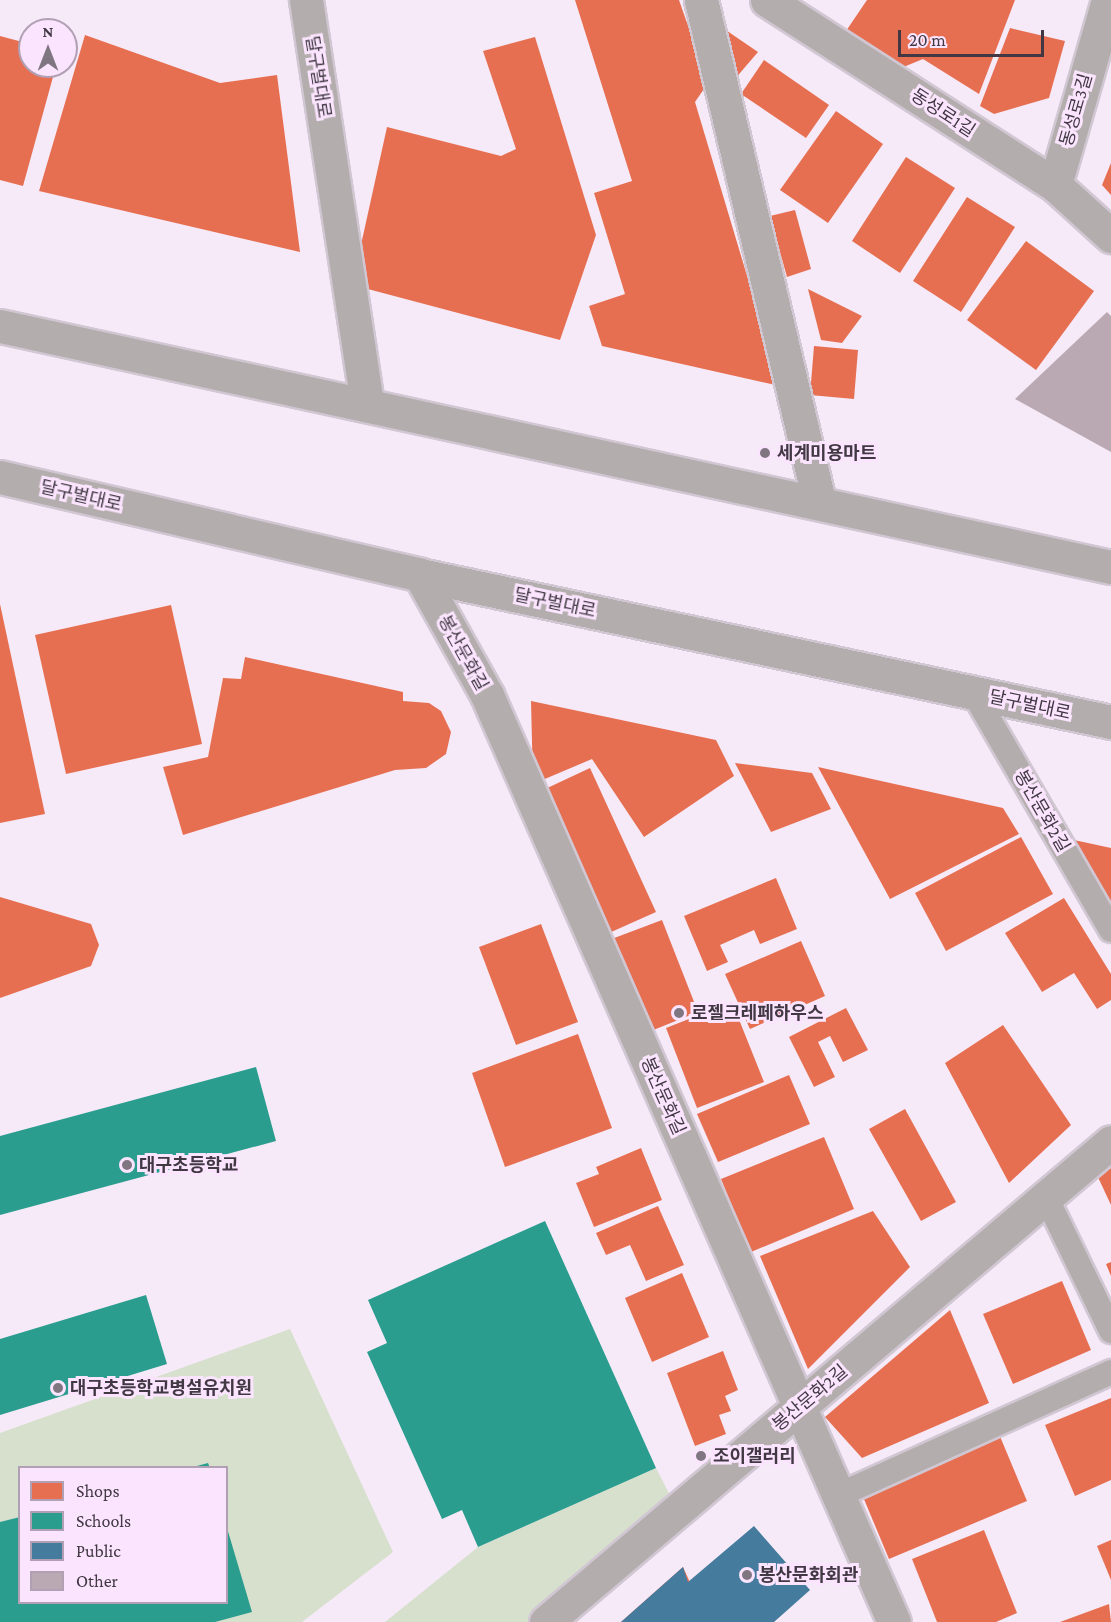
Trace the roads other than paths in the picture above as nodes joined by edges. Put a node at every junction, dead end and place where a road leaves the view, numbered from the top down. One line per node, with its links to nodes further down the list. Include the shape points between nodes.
1 (306, 0): 8 (street, 달구벌대로)
2 (701, 0): 10 (street)
3 (768, 0): 5 (main road, 동성로1길)
4 (1108, 0): 5 (street, 동성로3길)
5 (1055, 185): 6 (main road, 동성로1길)
6 (1111, 236)
7 (0, 326): 8 (main road)
8 (367, 404): 10 (main road)
9 (0, 477): 12 (main road, 달구벌대로)
10 (819, 501): 11 (main road)
11 (1111, 567)
12 (420, 575): 13 (main road, 달구벌대로); 20 (street, 봉산문화길, via 487,694)
13 (973, 692): 14 (main road, 달구벌대로); 15 (lane, 봉산문화2길)
14 (1111, 722)
15 (1111, 930)
16 (1111, 1142): 17 (main road, 봉산문화2길)
17 (1046, 1197): 18 (lane); 20 (main road, 봉산문화2길)
18 (1111, 1331)
19 (1111, 1372): 21 (lane)
20 (800, 1406): 21 (street, 봉산문화길); 22 (main road, 봉산문화2길)
21 (839, 1495): 23 (street, 봉산문화길)
22 (546, 1622)
23 (894, 1622)

